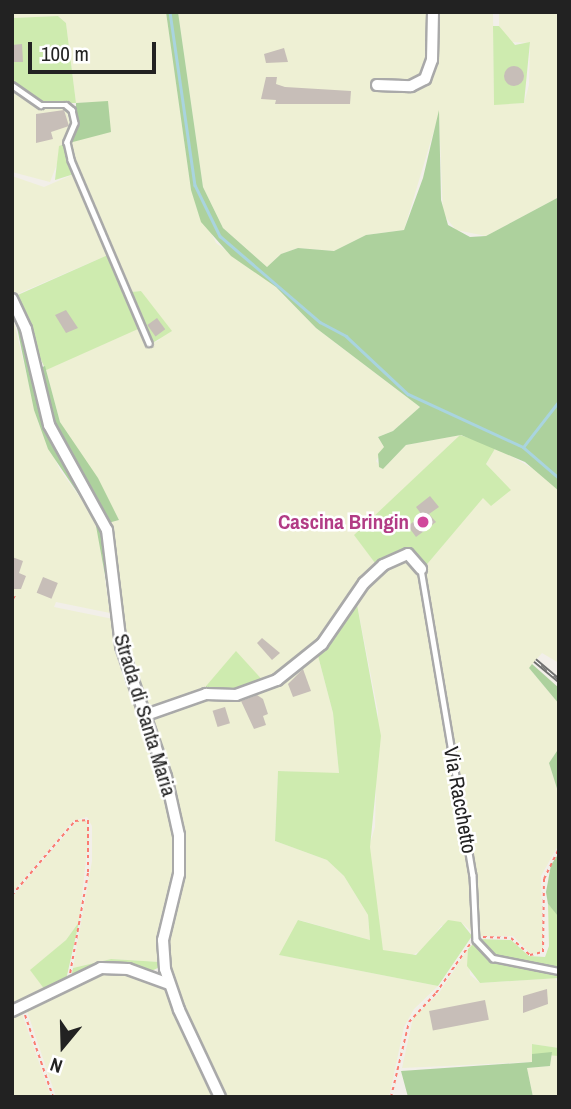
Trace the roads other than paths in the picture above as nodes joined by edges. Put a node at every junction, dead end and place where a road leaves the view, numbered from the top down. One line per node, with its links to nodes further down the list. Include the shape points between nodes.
1 (433, 12): 3 (street, via 432,60 425,79 411,86)
2 (12, 85): 5 (lane, via 41,105 66,105 72,110 75,123 67,142 71,160)
3 (377, 85)
4 (12, 299): 7 (street, Strada di Santa Maria, via 26,329 48,425 107,527 120,641)
5 (149, 343)
6 (421, 569): 7 (street, via 408,554 383,565 364,583 322,644 277,680 234,695 206,694); 8 (lane, Via Racchetto, via 473,875 475,937 482,951 494,958)
7 (146, 715): 9 (street, Strada di Santa Maria, via 181,848 163,946)
8 (559, 971)
9 (169, 984): 10 (street, via 112,967 68,982); 11 (street, Strada di Santa Maria)
10 (12, 1011)
11 (220, 1097)

